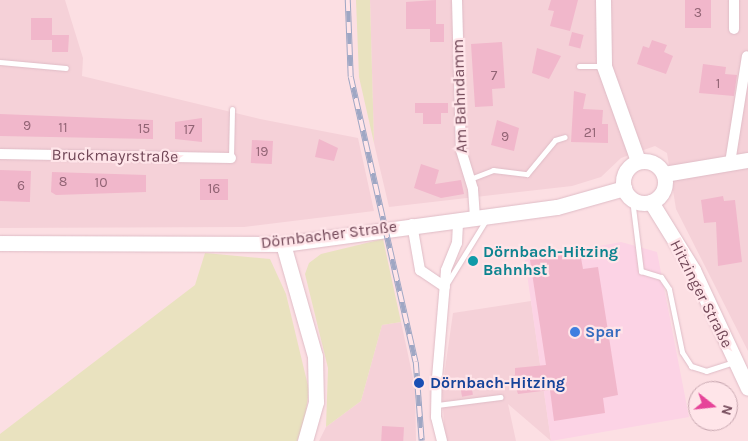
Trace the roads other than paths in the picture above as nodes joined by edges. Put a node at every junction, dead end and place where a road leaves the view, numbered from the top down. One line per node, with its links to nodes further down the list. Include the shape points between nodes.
1 (457, 0): 18 (street, Am Bahndamm, via 461,150)
2 (603, 0): 8 (street)
3 (734, 0): 4 (street)
4 (734, 29)
5 (748, 56): 16 (street)
6 (0, 62): 9 (lane)
7 (579, 66): 8 (lane)
8 (604, 66): 15 (street)
9 (66, 68)
10 (232, 109): 13 (lane)
11 (566, 137): 18 (lane, via 555,140 527,174 493,170)
12 (0, 154): 13 (street, Bruckmayrstraße)
13 (231, 158)
14 (748, 160): 16 (street)
15 (638, 161): 17 (street, via 651,162); 19 (street, via 624,174)
16 (730, 163): 17 (street)
17 (664, 174): 20 (street, via 661,194)
18 (469, 179): 21 (street, Am Bahndamm)
19 (628, 194): 20 (street); 21 (street, Dörnbacher Straße); 27 (lane, via 641,271 661,277 670,288 682,352 691,366 706,371)
20 (650, 202): 27 (street, Hitzinger Straße, via 693,270)
21 (481, 218): 22 (street, Dörnbacher Straße); 26 (lane)
22 (458, 221): 23 (street, Dörnbacher Straße); 26 (street, via 458,237)
23 (412, 224): 25 (street, Dörnbacher Straße); 26 (street, via 420,270)
24 (0, 243): 25 (street, Dörnbacher Straße)
25 (283, 244): 31 (street, via 315,356 316,402)
26 (444, 287): 30 (street)
27 (736, 361): 28 (street, Hitzinger Straße)
28 (748, 388)
29 (501, 397): 30 (lane)
30 (436, 406): 32 (street)
31 (305, 441)
32 (442, 441)

